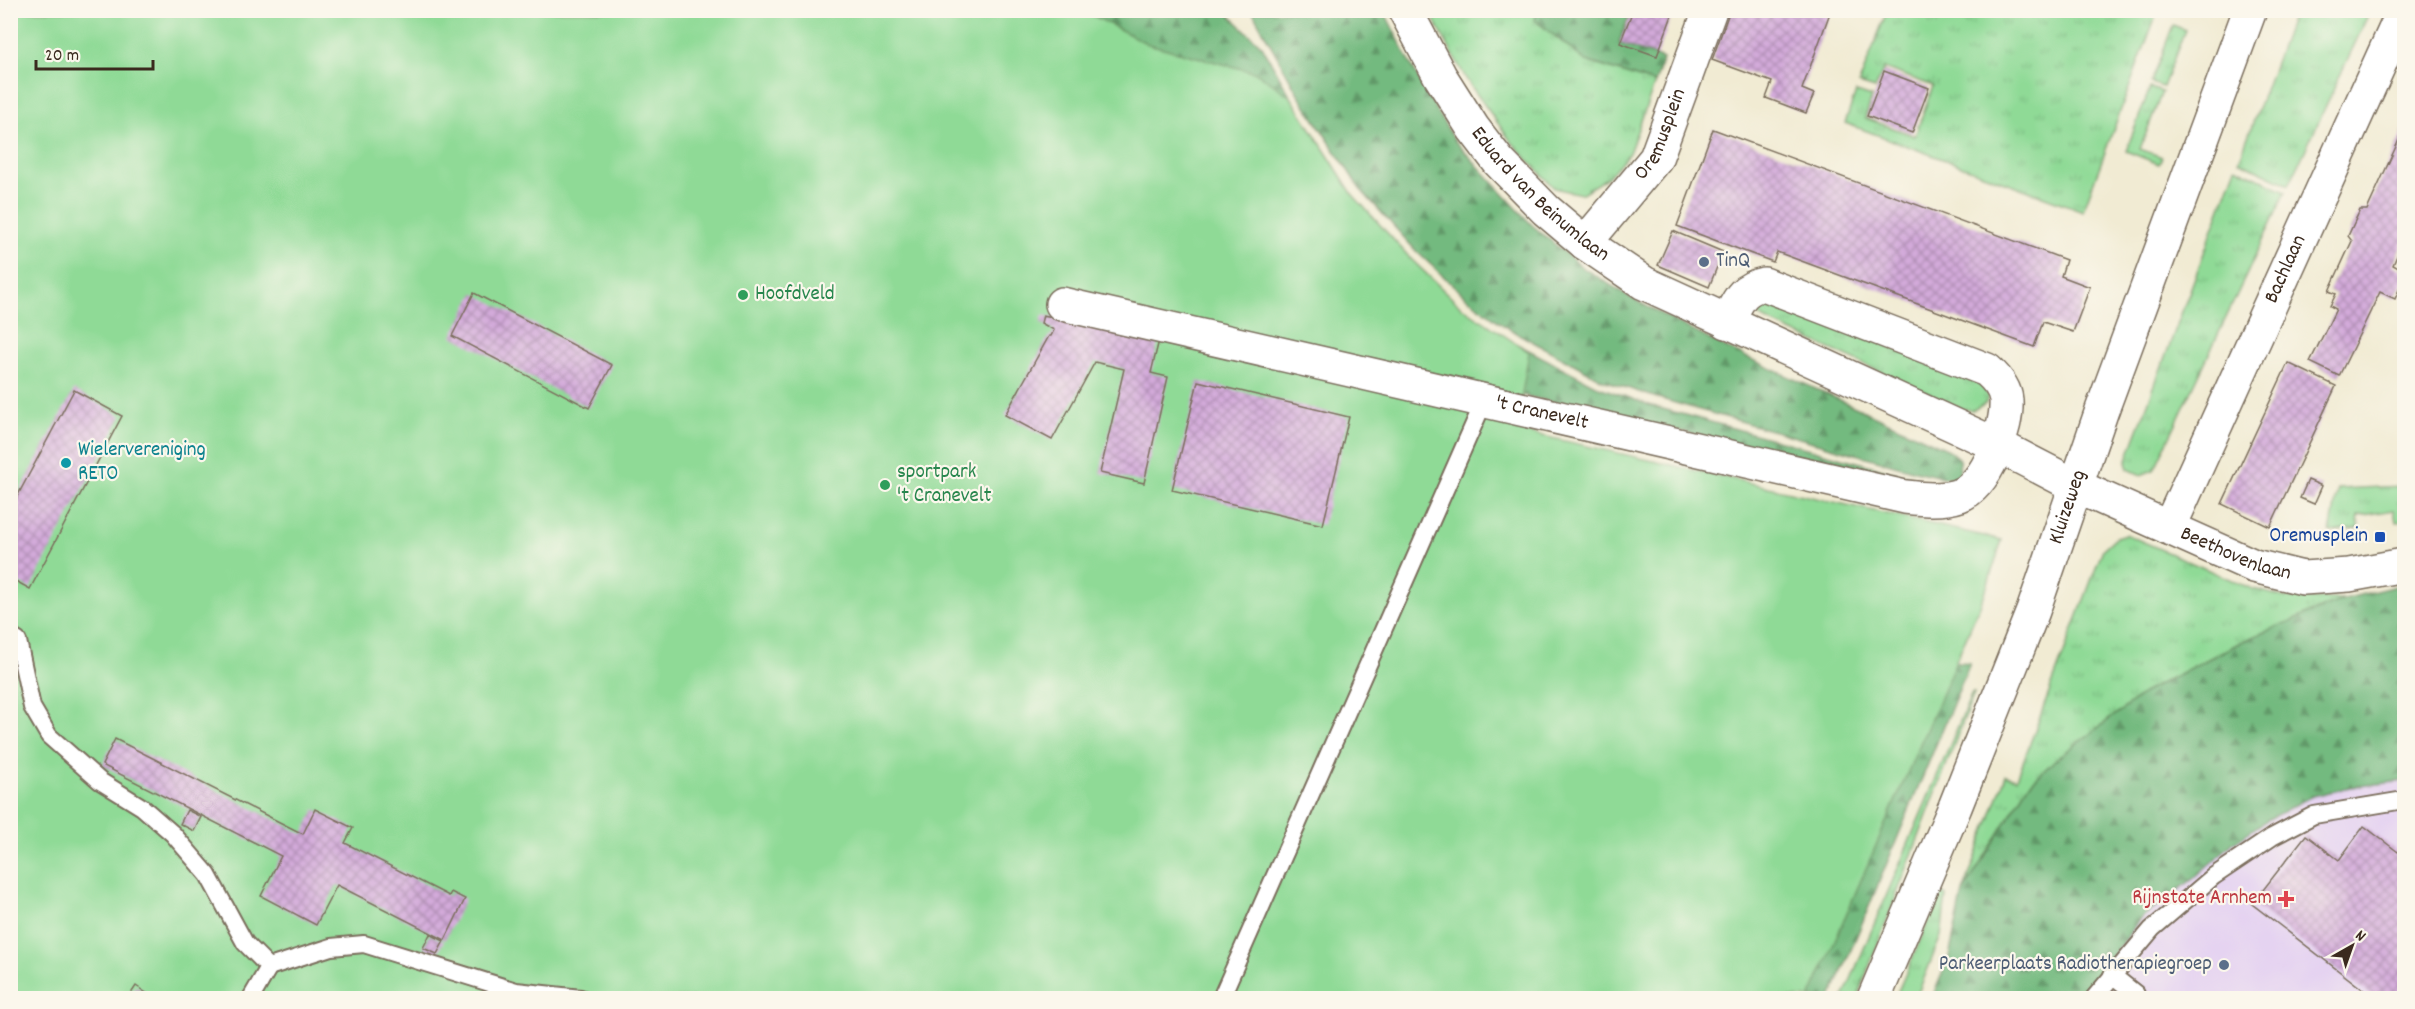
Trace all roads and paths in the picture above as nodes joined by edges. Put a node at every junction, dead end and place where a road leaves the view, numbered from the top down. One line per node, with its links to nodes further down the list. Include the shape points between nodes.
1 (1405, 10): 5 (street, Eduard van Beinumlaan, via 1440,76 1499,162)
2 (1710, 10): 5 (street, Oremusplein, via 1656,158)
3 (2250, 10): 10 (street, Kluizeweg)
4 (2404, 10): 11 (street, Bachlaan)
5 (1585, 243): 7 (street, Eduard van Beinumlaan, via 1644,283)
6 (1062, 304): 8 (street, 't Cranevelt)
7 (1727, 322): 9 (street, Eduard van Beinumlaan); 9 (street, via 1742,294 1750,287 1764,284 1987,370 1997,379 2006,398)
8 (1485, 399): 9 (street, 't Cranevelt, via 1926,499 1962,495 1973,487); 20 (lane)
9 (1999, 447): 10 (street, Eduard van Beinumlaan)
10 (2076, 486): 11 (street, Beethovenlaan); 21 (street, Kluizeweg, via 2030,619)
11 (2169, 528): 12 (street, Beethovenlaan, via 2254,566 2303,578)
12 (2404, 565)
13 (10, 636): 15 (lane, via 18,641 32,707 49,736 100,781 142,807 173,834 208,876 245,943)
14 (2404, 800): 16 (lane, via 2314,815 2272,837 2214,876 2161,921)
15 (269, 967): 18 (lane); 19 (lane, via 331,947 364,944 516,991)
16 (2112, 975): 17 (lane); 22 (lane)
17 (2136, 994)
18 (251, 999)
19 (581, 999)
20 (1221, 999)
21 (1874, 999)
22 (2094, 999)

